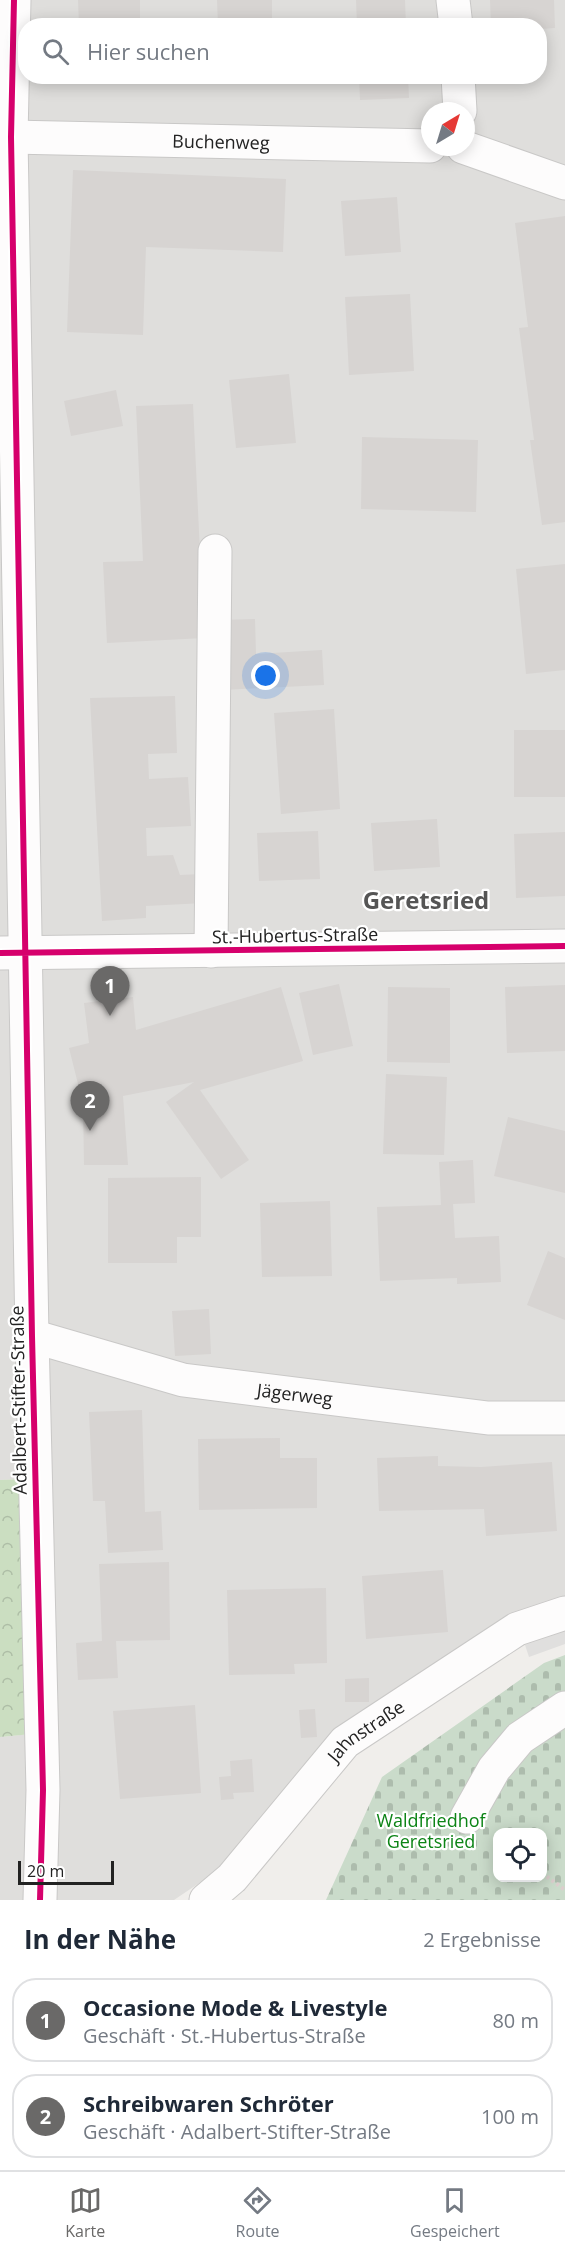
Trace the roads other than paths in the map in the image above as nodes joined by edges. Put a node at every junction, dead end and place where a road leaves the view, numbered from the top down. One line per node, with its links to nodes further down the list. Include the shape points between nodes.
1 (14, 0): 6 (street, Adalbert-Stifter-Straße)
2 (453, 0): 3 (street)
3 (455, 18)
4 (458, 84): 5 (street)
5 (459, 102)
6 (11, 137): 7 (street, Buchenweg); 13 (street, Adalbert-Stifter-Straße)
7 (421, 146)
8 (475, 151): 9 (street)
9 (565, 183)
10 (215, 551): 12 (street)
11 (565, 946): 12 (street, St.-Hubertus-Straße)
12 (211, 951): 13 (street, St.-Hubertus-Straße)
13 (12, 953): 14 (street, Adalbert-Stifter-Straße)
14 (32, 1336): 15 (street, Jägerweg, via 183,1380 488,1418); 19 (street, Adalbert-Stifter-Straße, via 43,1790)
15 (565, 1418)
16 (565, 1613): 20 (street, Jahnstraße, via 517,1629 345,1742 232,1878)
17 (565, 1708): 18 (street, via 520,1738 495,1769)
18 (467, 1817)
19 (40, 1900)
20 (206, 1900)

